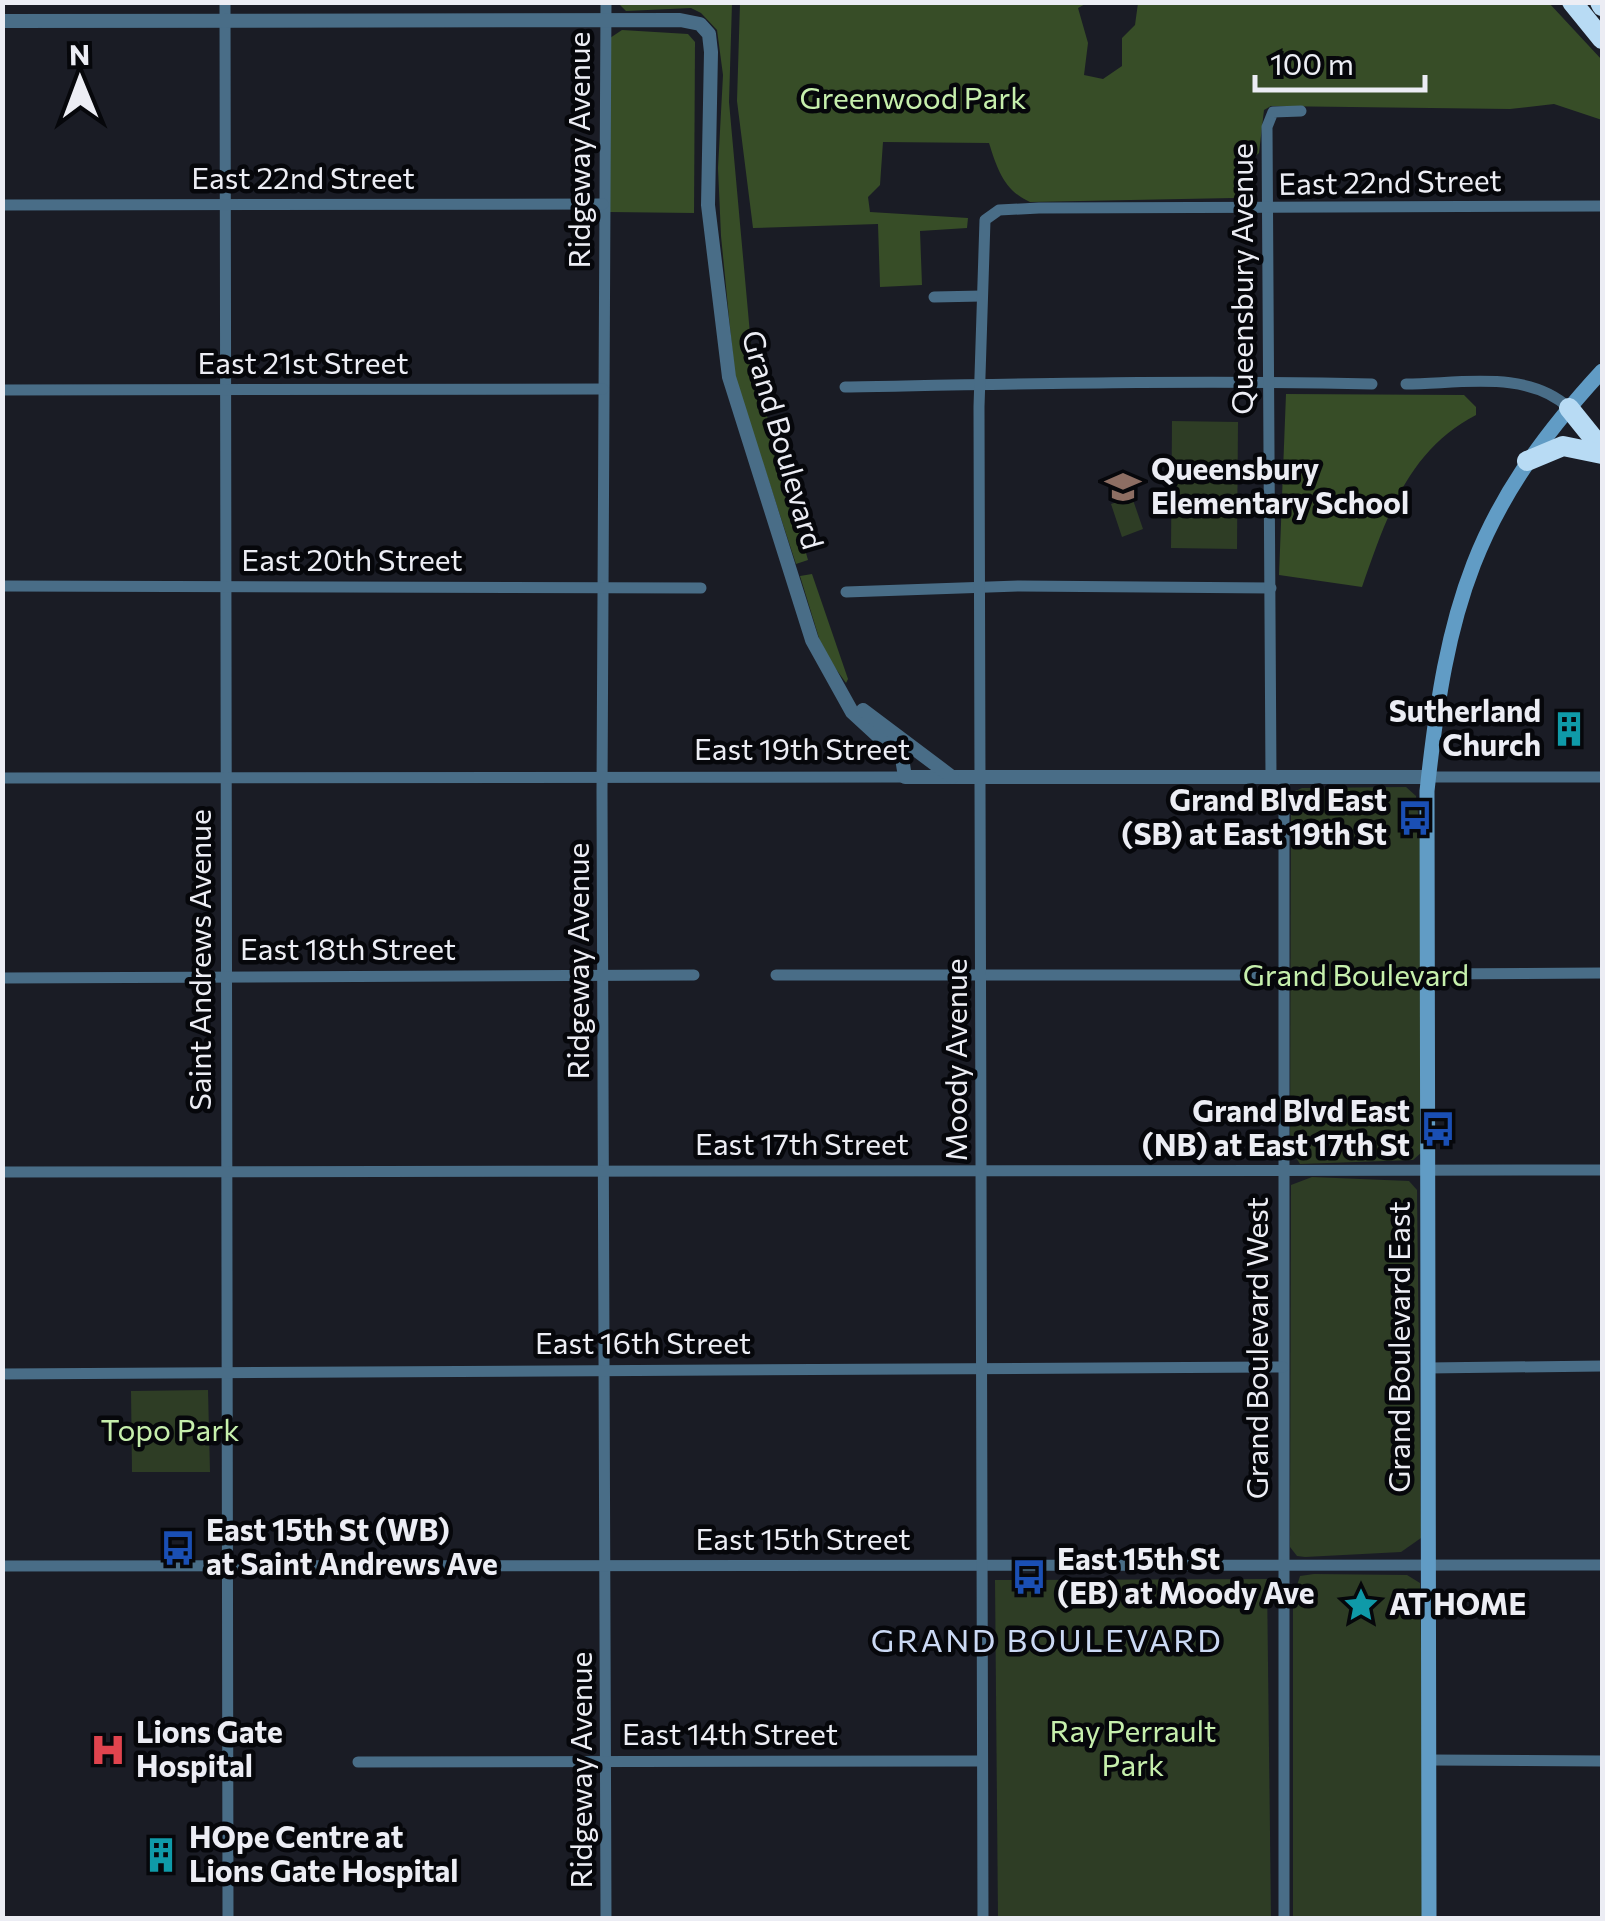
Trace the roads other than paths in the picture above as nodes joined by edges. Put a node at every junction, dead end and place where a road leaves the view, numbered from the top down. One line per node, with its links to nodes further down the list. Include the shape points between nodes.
1 (225, 2): 6 (street, Saint Andrews Avenue)
2 (606, 2): 4 (street, Ridgeway Avenue)
3 (1572, 2): 7 (highway)
4 (605, 20): 6 (street); 10 (street, Ridgeway Avenue); 36 (street, Grand Boulevard, via 700,24 709,34 708,205 729,377 803,615)
5 (2, 21): 6 (street)
6 (226, 22): 9 (street, Saint Andrews Avenue)
7 (1602, 38)
8 (1301, 112): 14 (street, Queensbury Avenue, via 1269,115)
9 (225, 204): 10 (street, East 22nd Street); 11 (street, East 22nd Street); 25 (street, Saint Andrews Avenue)
10 (603, 204): 22 (street, Ridgeway Avenue)
11 (2, 205)
12 (1602, 206): 14 (street, East 22nd Street)
13 (999, 210): 14 (street, East 22nd Street); 15 (street, Moody Avenue, via 985,220 982,233)
14 (1267, 210): 18 (street, Queensbury Avenue)
15 (982, 296): 16 (street); 23 (street, Moody Avenue)
16 (934, 297)
17 (1602, 372): 26 (main road, Grand Boulevard East)
18 (1268, 382): 19 (street); 23 (street); 34 (street, Queensbury Avenue)
19 (1372, 384)
20 (1406, 384): 26 (street, via 1514,383 1544,390)
21 (845, 387): 23 (street)
22 (603, 388): 25 (street, East 21st Street); 31 (street, Ridgeway Avenue)
23 (980, 388): 33 (street, Moody Avenue)
24 (2, 390): 25 (street, East 21st Street)
25 (226, 390): 30 (street, Saint Andrews Avenue)
26 (1569, 408): 27 (highway); 28 (main road, Grand Boulevard East)
27 (1602, 452): 28 (highway, via 1563,446)
28 (1527, 460): 37 (main road, Grand Boulevard East, via 1482,539 1456,611 1440,674)
29 (2, 586): 30 (street, East 20th Street)
30 (226, 586): 31 (street, East 20th Street); 45 (street, Saint Andrews Avenue)
31 (603, 586): 32 (street, East 20th Street); 39 (street, Ridgeway Avenue)
32 (700, 588)
33 (980, 588): 34 (street); 35 (street); 42 (street, Moody Avenue)
34 (1271, 588): 43 (street, Queensbury Avenue)
35 (846, 592)
36 (838, 685): 40 (street, Grand Boulevard, via 857,718 902,758); 41 (street, Grand Boulevard, via 892,736)
37 (1428, 776): 38 (street, East 19th Street); 43 (street, East 19th Street); 50 (main road, Grand Boulevard East)
38 (1602, 776)
39 (602, 777): 40 (street, East 19th Street); 45 (street, East 19th Street); 47 (street, Ridgeway Avenue)
40 (905, 777): 41 (street, East 19th Street)
41 (952, 777): 42 (street, East 19th Street)
42 (981, 777): 43 (street, East 19th Street); 48 (street, Moody Avenue)
43 (1277, 777): 49 (street, Grand Boulevard West)
44 (2, 778): 45 (street, East 19th Street)
45 (226, 778): 53 (street, Saint Andrews Avenue)
46 (1602, 973): 50 (street)
47 (604, 974): 51 (street, East 18th Street); 53 (street, East 18th Street); 59 (street, Ridgeway Avenue)
48 (982, 974): 49 (street); 52 (street); 55 (street, Moody Avenue)
49 (1284, 974): 56 (street, Grand Boulevard West)
50 (1427, 974): 57 (main road, Grand Boulevard East)
51 (694, 975)
52 (776, 975)
53 (226, 976): 54 (street, East 18th Street); 61 (street, Saint Andrews Avenue)
54 (2, 978)
55 (981, 1170): 56 (street, East 17th Street); 59 (street, East 17th Street); 65 (street, Moody Avenue)
56 (1284, 1170): 57 (street, East 17th Street); 62 (street, Grand Boulevard West)
57 (1428, 1170): 58 (street, East 17th Street); 66 (main road, Grand Boulevard East)
58 (1602, 1170)
59 (605, 1171): 61 (street, East 17th Street); 64 (street, Ridgeway Avenue)
60 (2, 1172): 61 (street, East 17th Street)
61 (227, 1172): 68 (street, Saint Andrews Avenue)
62 (1283, 1366): 65 (street, East 16th Street); 71 (street, Grand Boulevard West)
63 (1602, 1366): 66 (street)
64 (606, 1368): 65 (street, East 16th Street); 68 (street, East 16th Street); 69 (street, Ridgeway Avenue)
65 (982, 1368): 70 (street, Moody Avenue)
66 (1428, 1368): 72 (main road, Grand Boulevard East)
67 (2, 1374): 68 (street, East 16th Street)
68 (228, 1374): 73 (street, Saint Andrews Avenue)
69 (606, 1564): 70 (street, East 15th Street); 73 (street, East 15th Street); 76 (street, Ridgeway Avenue)
70 (982, 1564): 71 (street, East 15th Street); 78 (street, Moody Avenue)
71 (1283, 1564): 72 (street, East 15th Street); 84 (street, Grand Boulevard West)
72 (1428, 1564): 74 (street, East 15th Street); 77 (main road, Grand Boulevard East)
73 (227, 1565): 75 (street, East 15th Street); 81 (street, Saint Andrews Avenue)
74 (1602, 1565)
75 (2, 1566)
76 (607, 1760): 78 (street, East 14th Street); 80 (street, East 14th Street); 82 (street, Ridgeway Avenue)
77 (1432, 1760): 79 (street); 85 (main road, Grand Boulevard East)
78 (982, 1761): 83 (street, Moody Avenue)
79 (1602, 1761)
80 (358, 1762)
81 (228, 1918)
82 (606, 1918)
83 (982, 1918)
84 (1284, 1918)
85 (1429, 1918)

